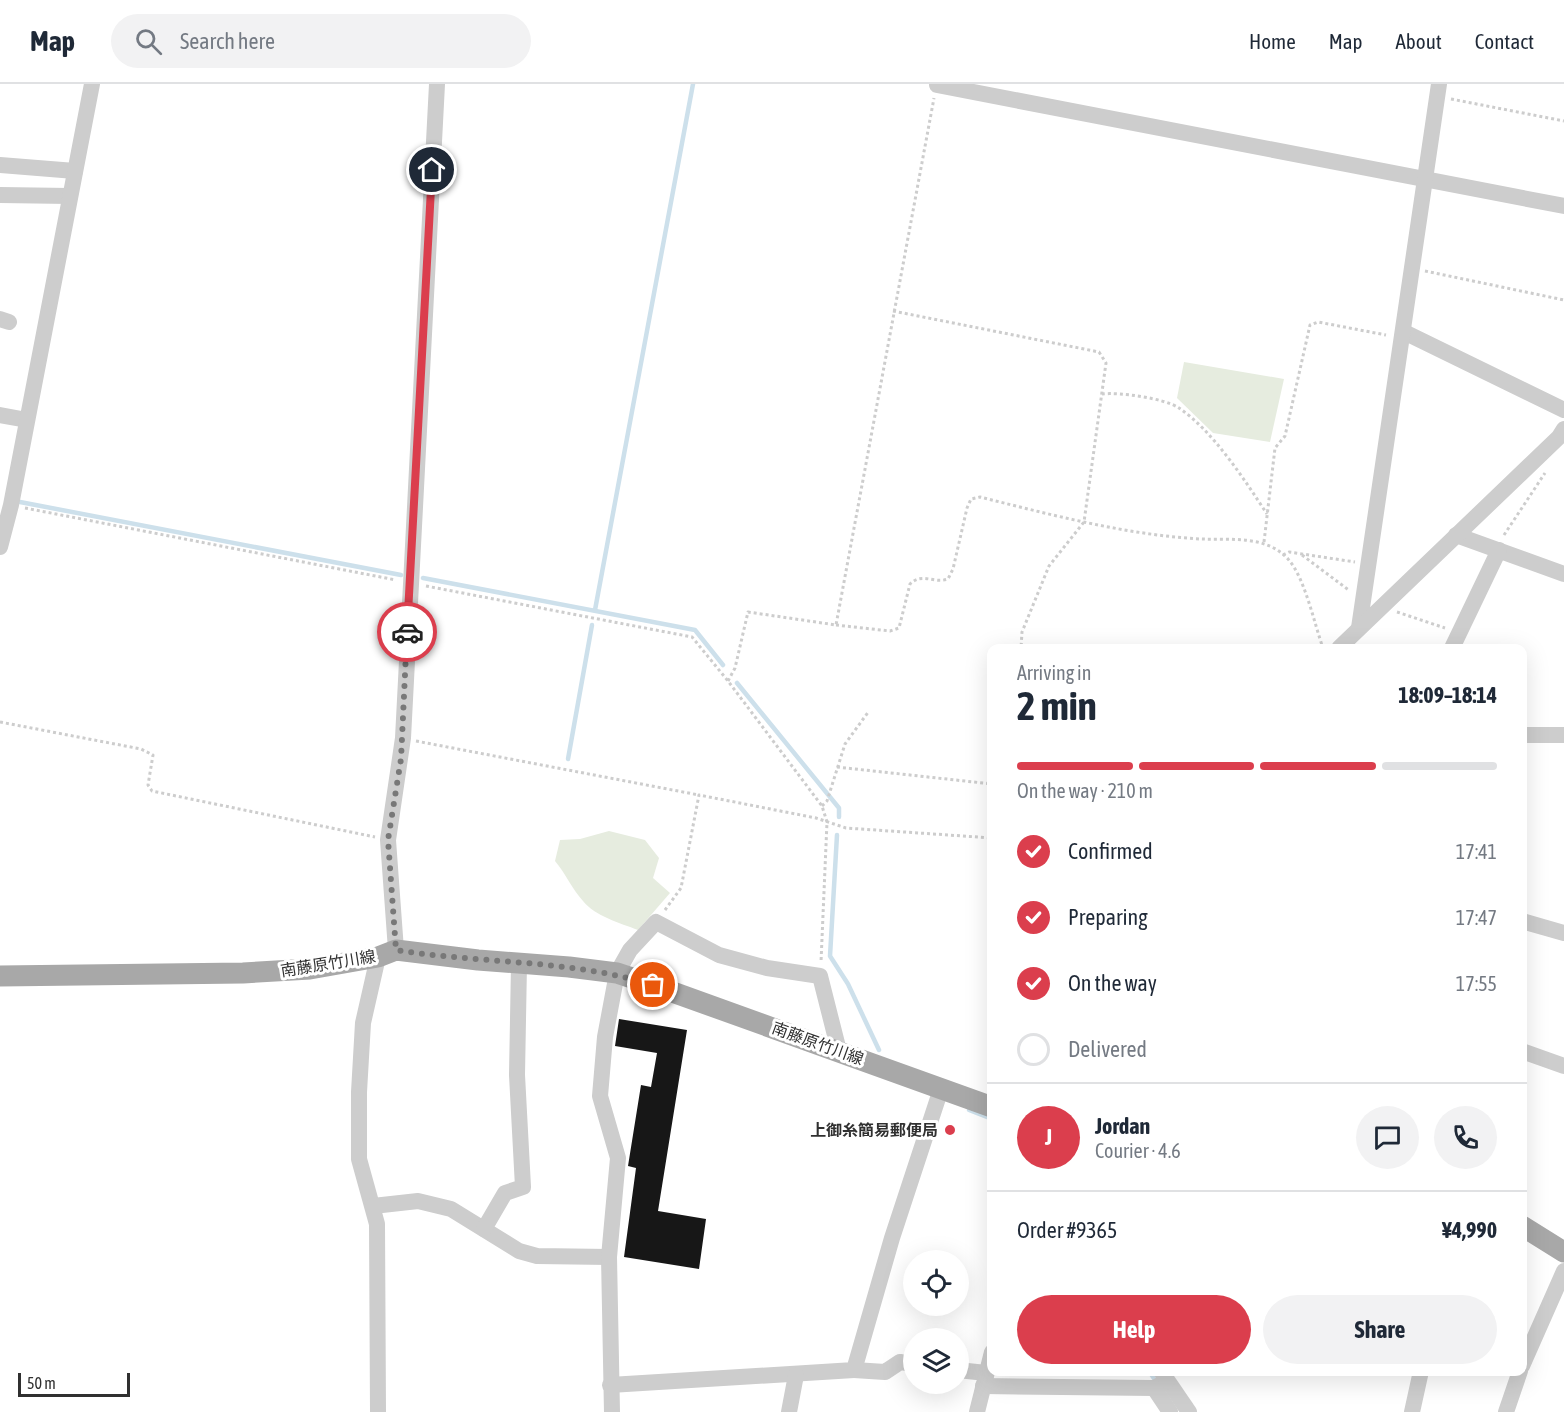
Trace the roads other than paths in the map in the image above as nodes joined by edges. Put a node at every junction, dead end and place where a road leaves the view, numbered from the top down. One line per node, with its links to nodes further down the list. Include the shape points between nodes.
1 (92, 84): 6 (street)
2 (437, 84): 27 (street, via 403,738 388,836)
3 (937, 85): 7 (street)
4 (1438, 90): 7 (street)
5 (0, 165): 6 (street)
6 (75, 171): 9 (street)
7 (1424, 180): 10 (street); 11 (street)
8 (0, 195): 9 (street)
9 (70, 196): 14 (street)
10 (1564, 207)
11 (1403, 335): 12 (street); 20 (street)
12 (1564, 410)
13 (0, 415): 14 (street)
14 (27, 420): 17 (street)
15 (1564, 429): 16 (street)
16 (1456, 535): 18 (street); 20 (street)
17 (0, 547)
18 (1499, 550): 19 (street); 21 (street)
19 (1564, 574)
20 (1359, 628): 22 (street)
21 (1453, 640)
22 (1344, 644)
23 (1527, 735): 24 (street)
24 (1564, 735)
25 (1527, 922): 26 (street)
26 (1564, 933)
27 (387, 953): 28 (main road, 南藤原竹川線); 30 (main road, 南藤原竹川線, via 310,969 243,973); 36 (street, via 363,1023 359,1092 359,1159)
28 (519, 964): 29 (main road, 南藤原竹川線); 37 (street, via 517,1075 523,1187 505,1193)
29 (617, 973): 31 (main road, 南藤原竹川線); 31 (street, via 630,950 656,922 719,955 820,976); 40 (street, via 605,1037 600,1096 618,1158)
30 (0, 976)
31 (839, 1051): 34 (main road, 南藤原竹川線)
32 (1527, 1053): 33 (street)
33 (1564, 1066)
34 (941, 1089): 35 (main road, 南藤原竹川線); 44 (street)
35 (987, 1105)
36 (373, 1206): 37 (street, via 418,1201 451,1209); 53 (street, via 377,1224)
37 (484, 1229): 40 (street, via 519,1251 537,1256)
38 (1527, 1229): 39 (main road)
39 (1564, 1252)
40 (609, 1257): 52 (street)
41 (1564, 1272): 42 (street)
42 (1527, 1355)
43 (903, 1362): 44 (street, via 885,1372)
44 (854, 1370): 46 (street)
45 (987, 1372): 50 (street)
46 (796, 1374): 52 (street); 55 (street)
47 (969, 1374): 50 (street)
48 (1420, 1376): 59 (street)
49 (1518, 1376): 60 (street)
50 (985, 1380): 51 (street); 56 (street)
51 (1161, 1381): 57 (street); 58 (street)
52 (610, 1385): 54 (street)
53 (378, 1412)
54 (612, 1412)
55 (789, 1412)
56 (977, 1412)
57 (1170, 1412)
58 (1189, 1412)
59 (1412, 1412)
60 (1506, 1412)

